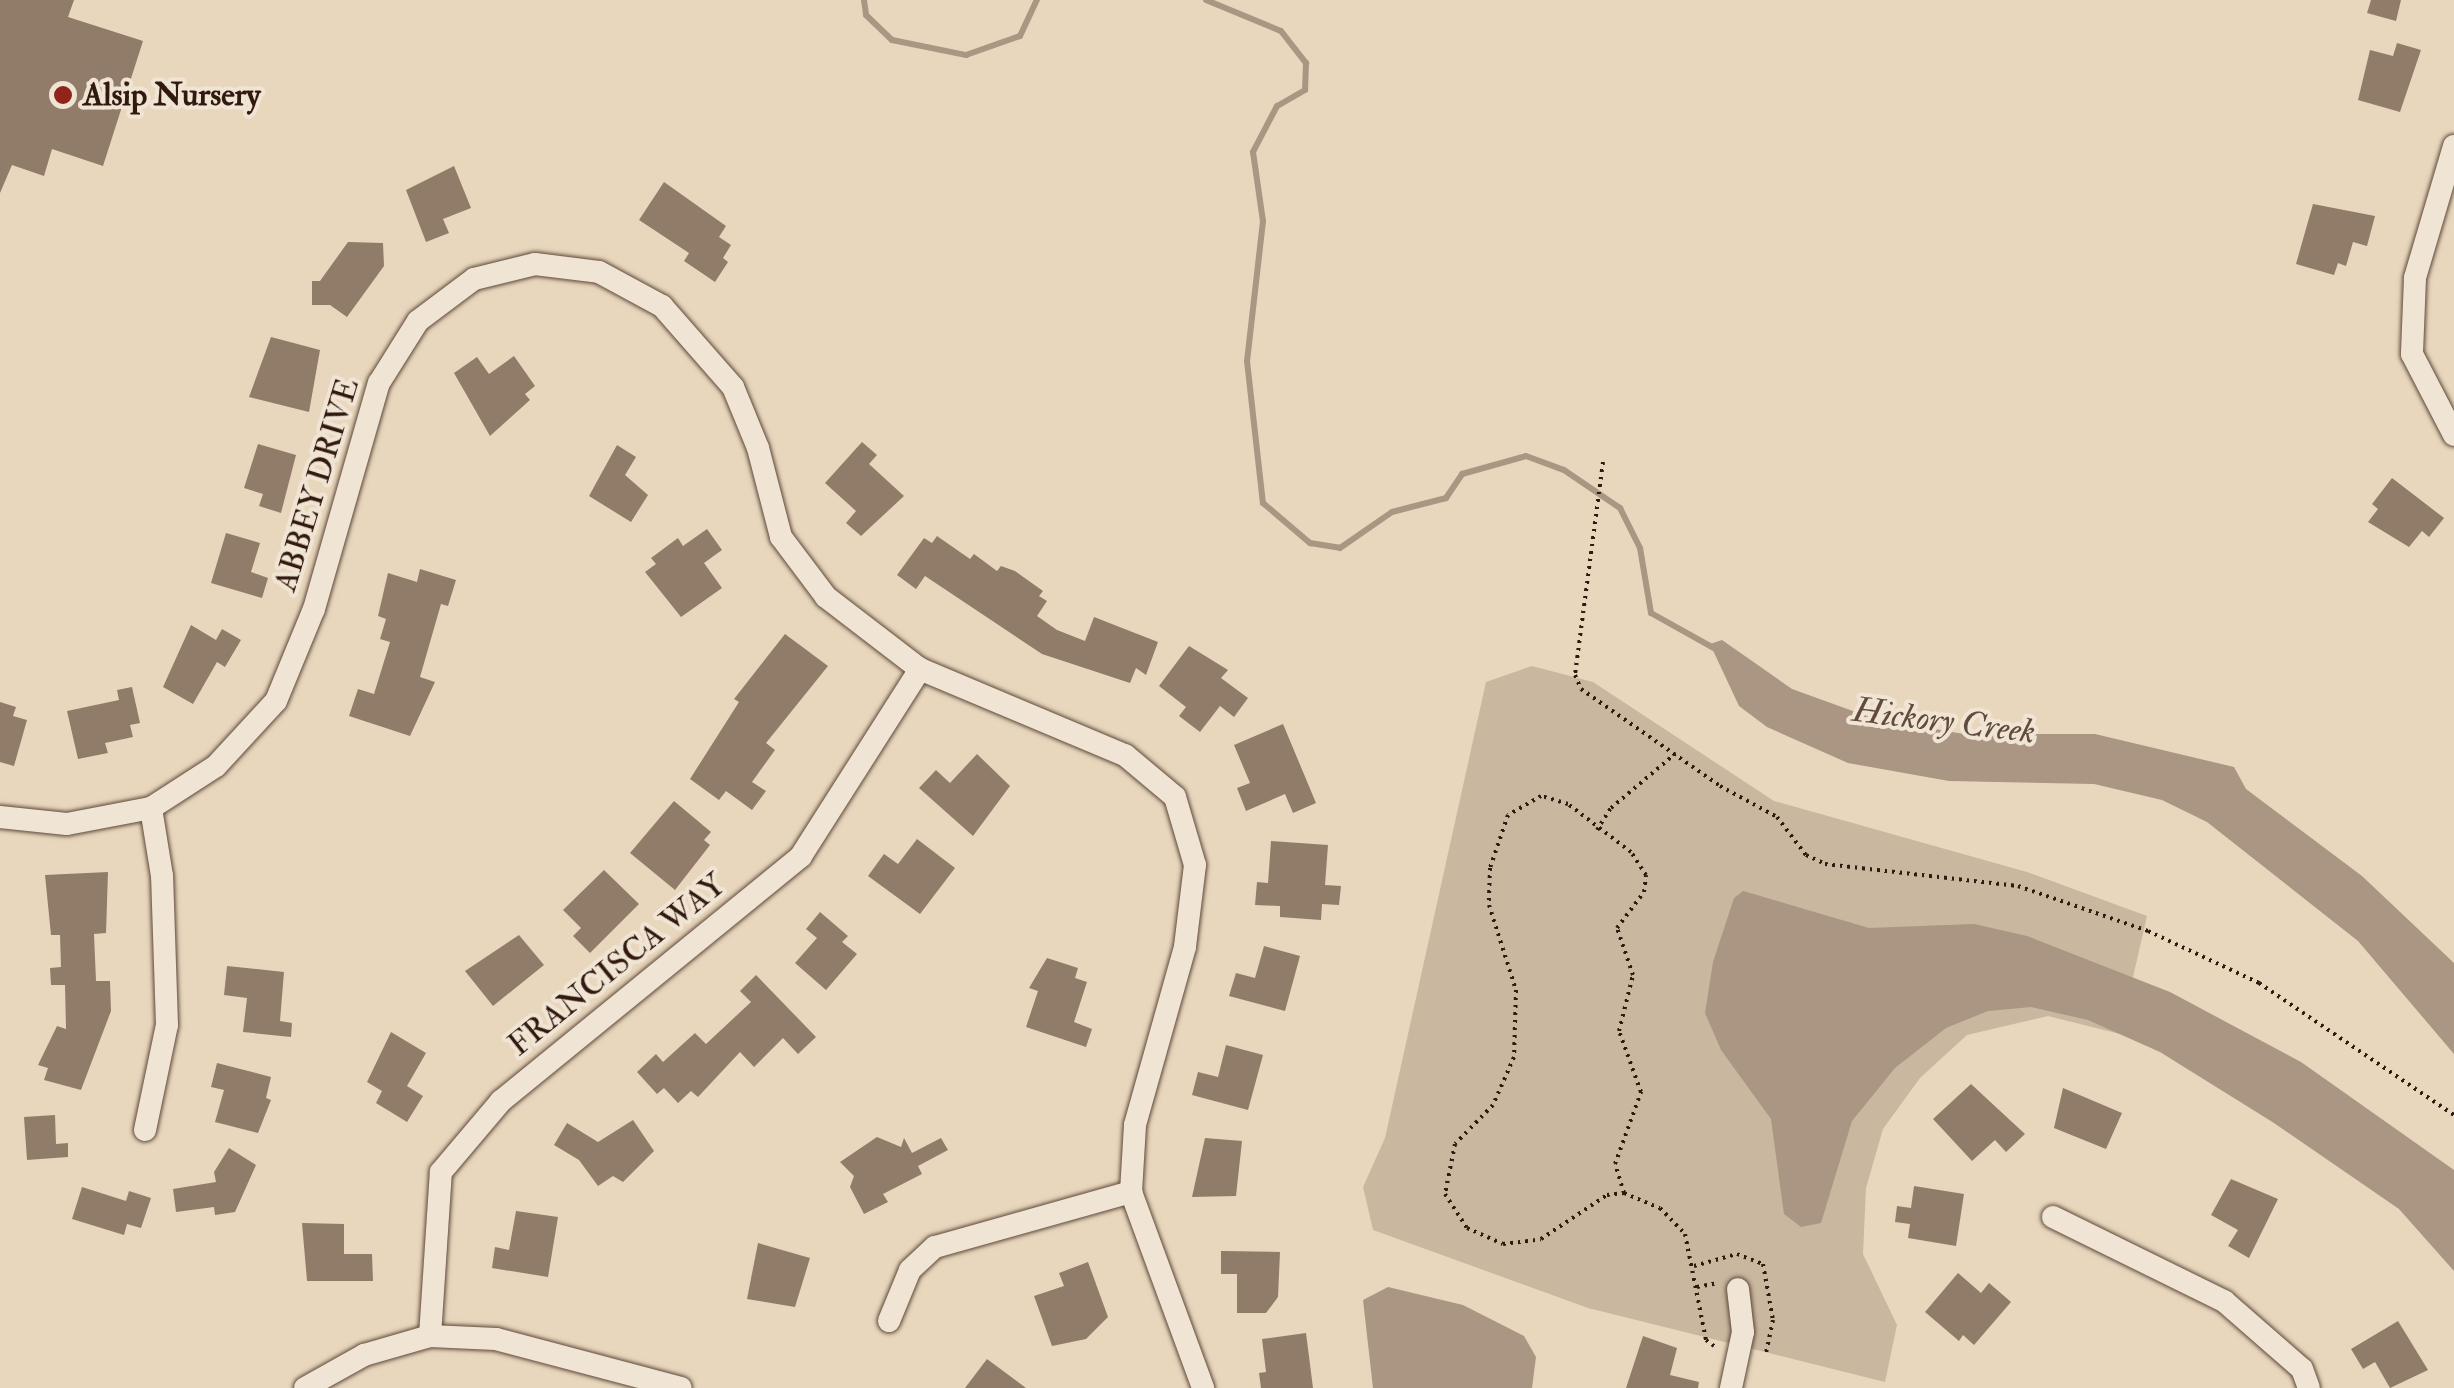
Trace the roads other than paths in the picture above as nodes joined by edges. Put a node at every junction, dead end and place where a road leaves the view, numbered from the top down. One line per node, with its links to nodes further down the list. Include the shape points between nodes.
1 (2454, 146): 2 (street, via 2416,278 2412,354)
2 (2454, 434)
3 (920, 668): 4 (street, ABBEY DRIVE, via 826,597 781,537 758,448 733,386 662,306 599,272 535,264 474,278 418,321 379,383 314,609 276,701 216,766); 7 (street, ABBEY DRIVE, via 1125,755 1175,797 1194,865 1185,947 1136,1126); 11 (street, FRANCISCA WAY, via 800,856 502,1101 441,1172)
4 (151, 808): 5 (street, ABBEY DRIVE, via 67,824); 6 (street, via 162,876 167,1025)
5 (0, 817)
6 (145, 1130)
7 (1130, 1192): 10 (street, via 935,1247 910,1270); 14 (street)
8 (2053, 1217): 16 (street, via 2224,1301 2302,1369)
9 (1738, 1289): 15 (street, via 1740,1358)
10 (889, 1321)
11 (430, 1336): 12 (street, via 364,1356); 13 (street, via 496,1338)
12 (304, 1388)
13 (681, 1388)
14 (1202, 1388)
15 (1731, 1388)
16 (2309, 1388)

